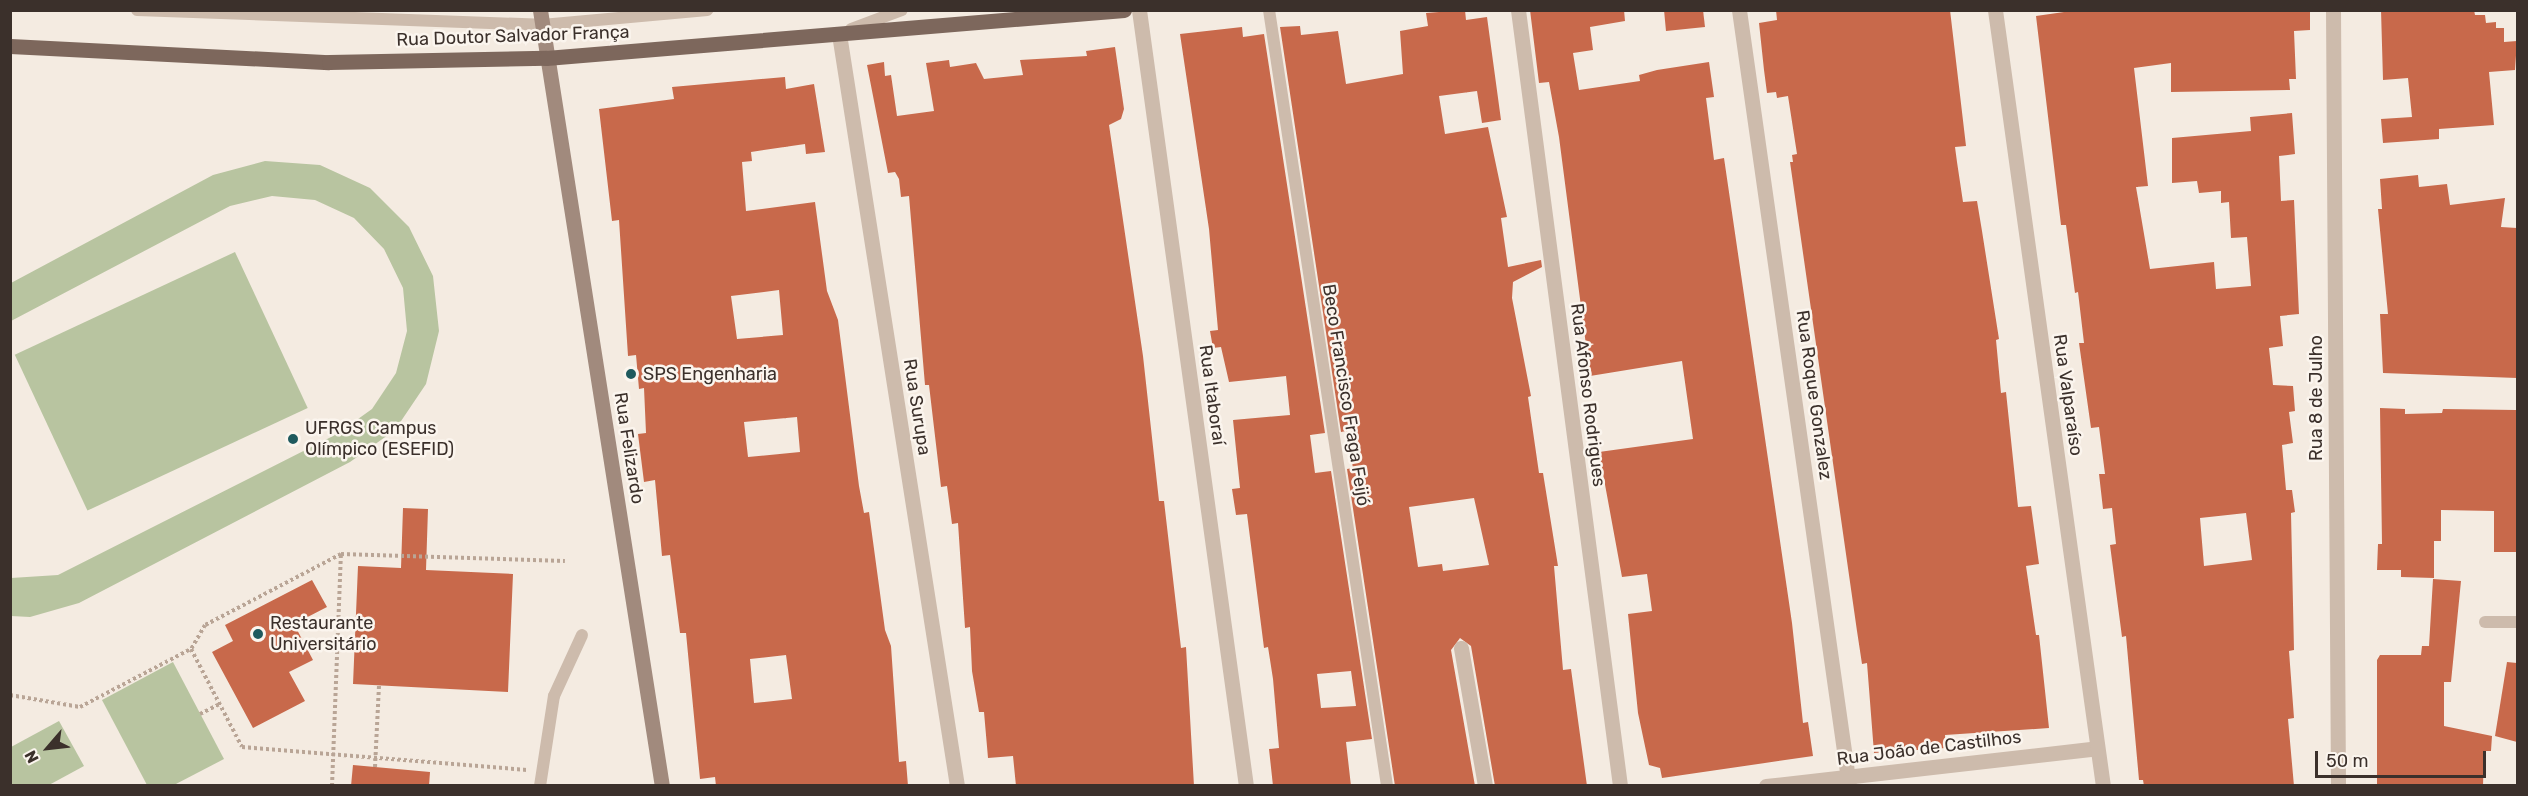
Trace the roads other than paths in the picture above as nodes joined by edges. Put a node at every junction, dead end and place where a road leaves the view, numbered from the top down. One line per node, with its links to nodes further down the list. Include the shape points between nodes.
1 (136, 10): 11 (lane)
2 (707, 10): 11 (lane)
3 (902, 10): 12 (lane)
4 (1124, 10): 12 (main road, Rua Doutor Salvador França)
5 (1139, 10): 24 (street, Rua Itaboraí)
6 (1269, 10): 25 (lane, Beco Francisco Fraga Feijó)
7 (1518, 10): 27 (street, Rua Afonso Rodrigues)
8 (1739, 10): 20 (street, Rua Roque Gonzalez)
9 (1995, 10): 19 (street, Rua Valparaíso)
10 (2333, 10): 30 (street, Rua 8 de Julho)
11 (541, 18): 14 (main road, Rua Felizardo)
12 (839, 34): 14 (main road, Rua Doutor Salvador França); 23 (street, Rua Surupa)
13 (10, 46): 14 (main road, Rua Doutor Salvador França, via 329,62)
14 (546, 58): 22 (main road, Rua Felizardo)
15 (2485, 622): 16 (lane)
16 (2517, 622)
17 (582, 635): 21 (lane, via 554,696)
18 (1461, 648): 26 (street)
19 (2097, 748): 20 (street, Rua João de Castilhos); 29 (street, Rua Valparaíso)
20 (1849, 782): 28 (street, Rua João de Castilhos)
21 (540, 786)
22 (662, 786)
23 (957, 786)
24 (1246, 786)
25 (1388, 786)
26 (1485, 786)
27 (1620, 786)
28 (1766, 786)
29 (2103, 786)
30 (2338, 786)

